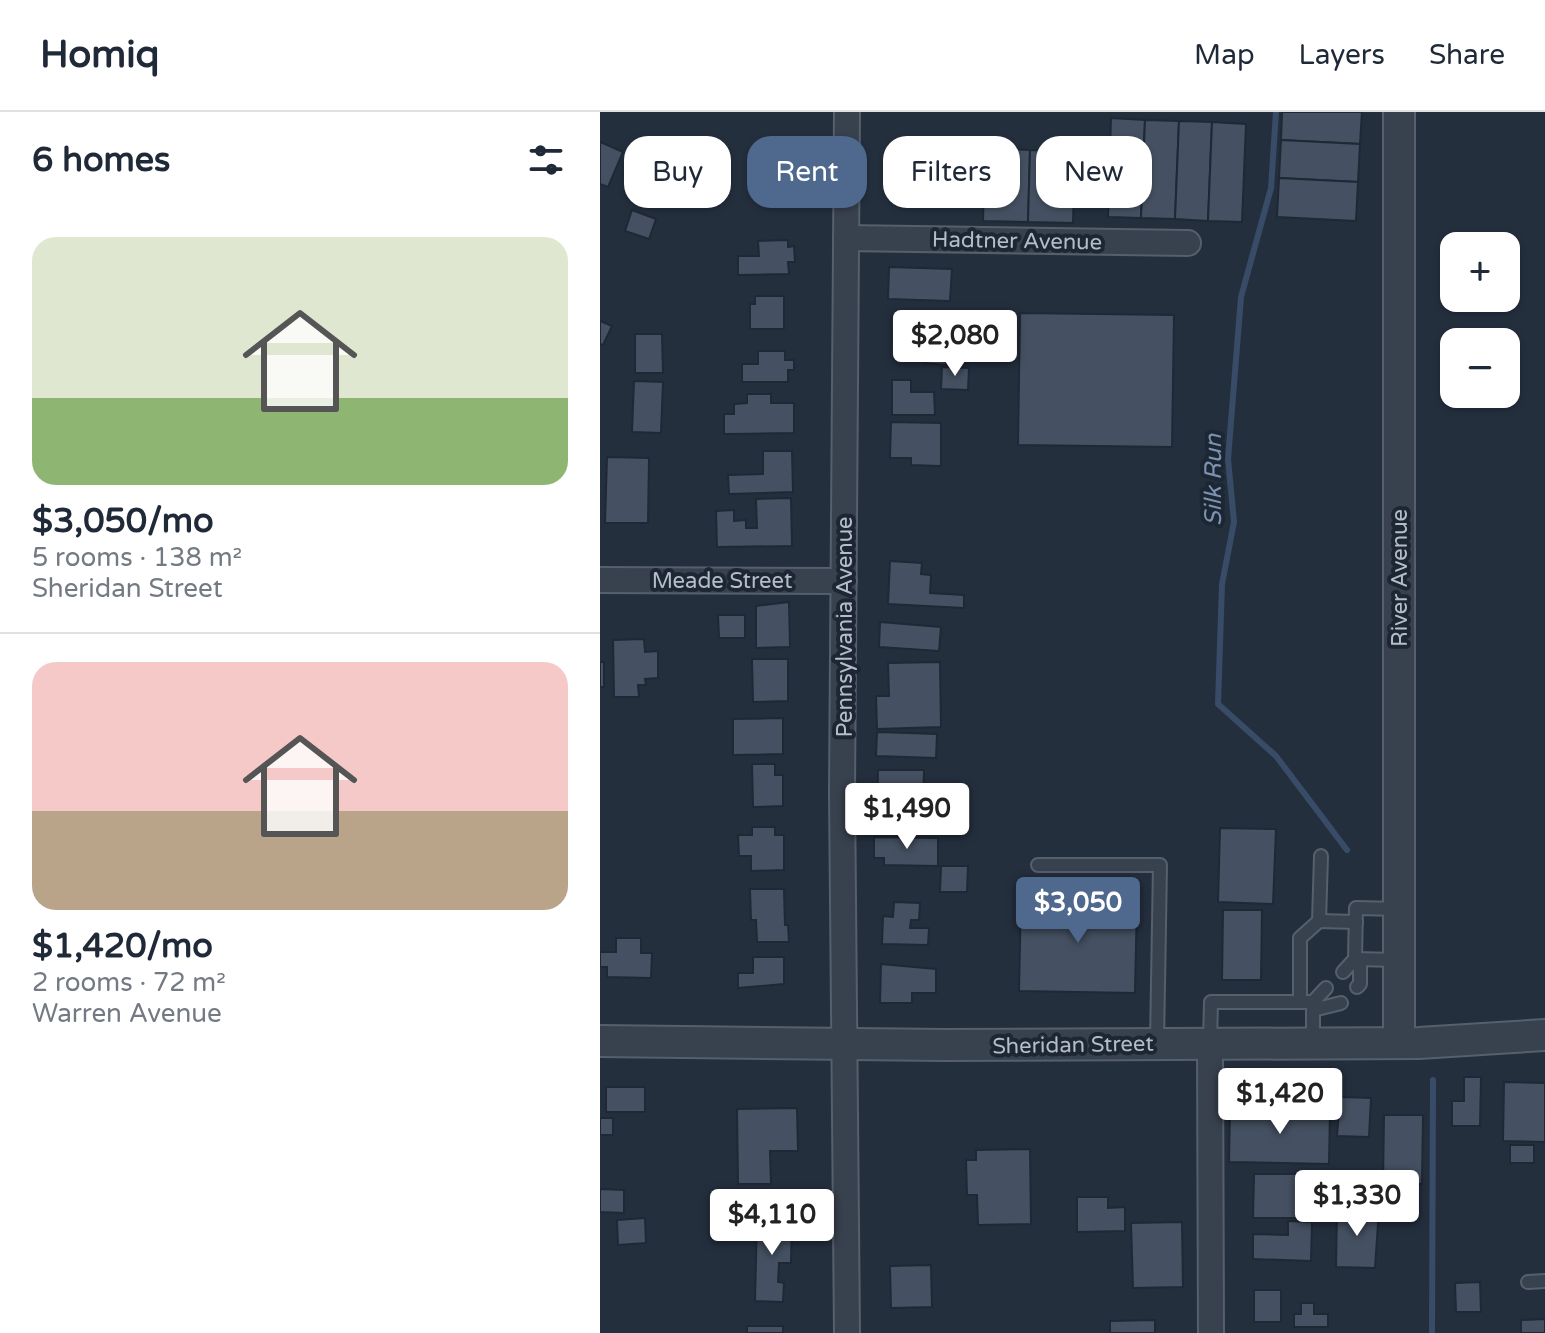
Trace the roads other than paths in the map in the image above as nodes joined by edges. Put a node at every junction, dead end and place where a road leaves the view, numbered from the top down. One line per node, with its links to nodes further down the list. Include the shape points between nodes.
1 (847, 112): 3 (street, Pennsylvania Avenue)
2 (1399, 112): 9 (street, River Avenue)
3 (846, 238): 4 (street, Hadtner Avenue); 6 (street, Pennsylvania Avenue)
4 (1188, 243)
5 (600, 580): 6 (street, Meade Street)
6 (844, 581): 25 (street, Pennsylvania Avenue)
7 (1321, 856): 10 (lane)
8 (1038, 865): 21 (lane, via 1160,865)
9 (1399, 909): 11 (lane, via 1356,908); 13 (street, River Avenue)
10 (1319, 921): 11 (lane); 18 (lane, via 1300,938)
11 (1356, 922): 12 (lane)
12 (1358, 959): 13 (lane); 14 (lane); 15 (lane)
13 (1398, 960): 24 (street, River Avenue)
14 (1343, 972)
15 (1357, 987)
16 (1326, 988): 18 (lane)
17 (1341, 1003): 18 (lane)
18 (1309, 1005): 22 (lane, via 1211,1002); 23 (lane)
19 (1545, 1035): 24 (street, Sheridan Street)
20 (600, 1041): 25 (street, Sheridan Street)
21 (1157, 1043): 22 (street, Sheridan Street); 25 (street, Sheridan Street)
22 (1210, 1043): 23 (street, Sheridan Street); 29 (street)
23 (1313, 1043): 24 (street, Sheridan Street)
24 (1399, 1043)
25 (843, 1044): 28 (street, Pennsylvania Avenue)
26 (1545, 1281): 27 (lane)
27 (1528, 1282)
28 (847, 1333)
29 (1211, 1333)

